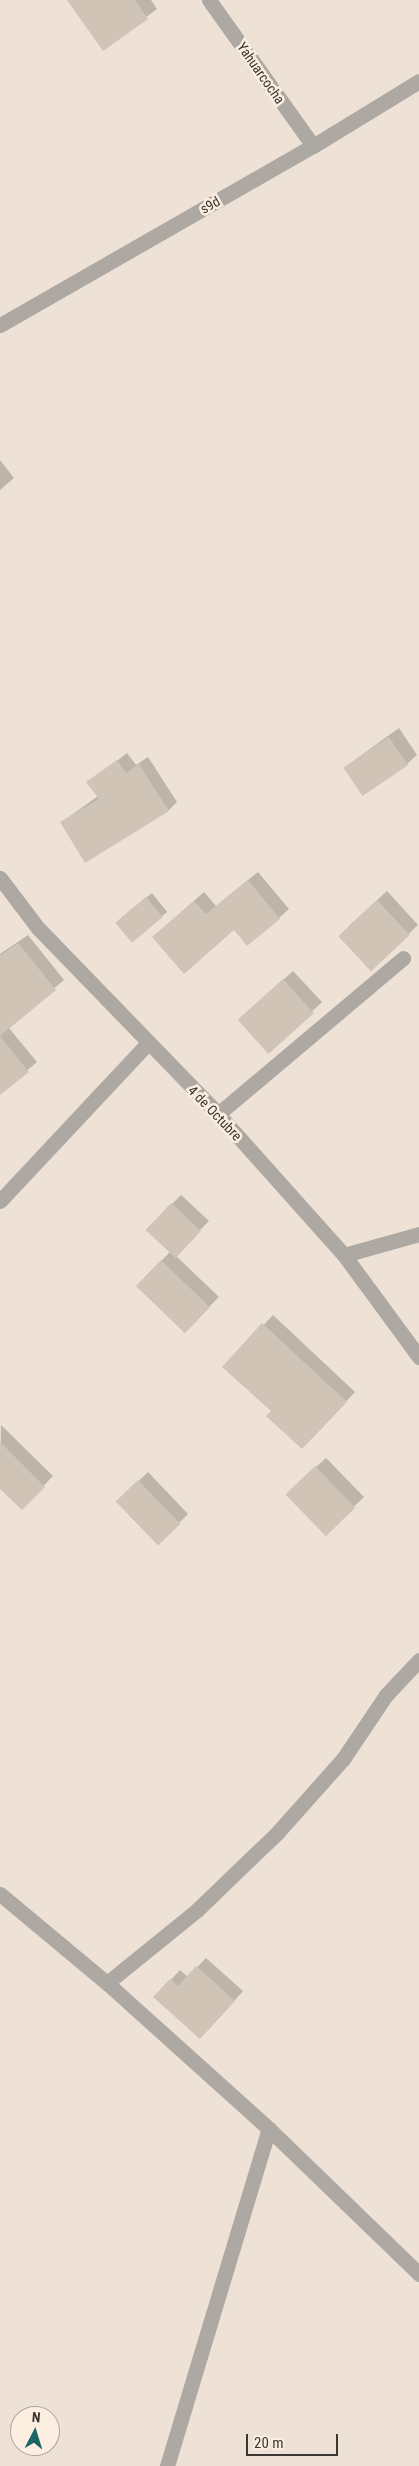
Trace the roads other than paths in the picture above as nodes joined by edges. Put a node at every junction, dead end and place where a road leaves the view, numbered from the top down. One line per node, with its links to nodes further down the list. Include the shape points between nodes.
1 (209, 0): 3 (street, Yahuarcocha)
2 (419, 81): 3 (street, s9d)
3 (312, 146): 4 (street, s9d)
4 (0, 325)
5 (0, 878): 7 (street, 4 de Octubre, via 38,928)
6 (403, 958): 8 (street)
7 (147, 1044): 8 (street, 4 de Octubre); 9 (street)
8 (218, 1114): 11 (street, 4 de Octubre)
9 (0, 1201)
10 (419, 1234): 11 (street)
11 (344, 1255): 12 (street, 4 de Octubre)
12 (419, 1357)
13 (419, 1660): 15 (street, via 386,1695 343,1759 277,1834 197,1910)
14 (0, 1894): 15 (street)
15 (107, 1983): 16 (street)
16 (269, 2129): 17 (street); 18 (street)
17 (419, 2274)
18 (167, 2466)

